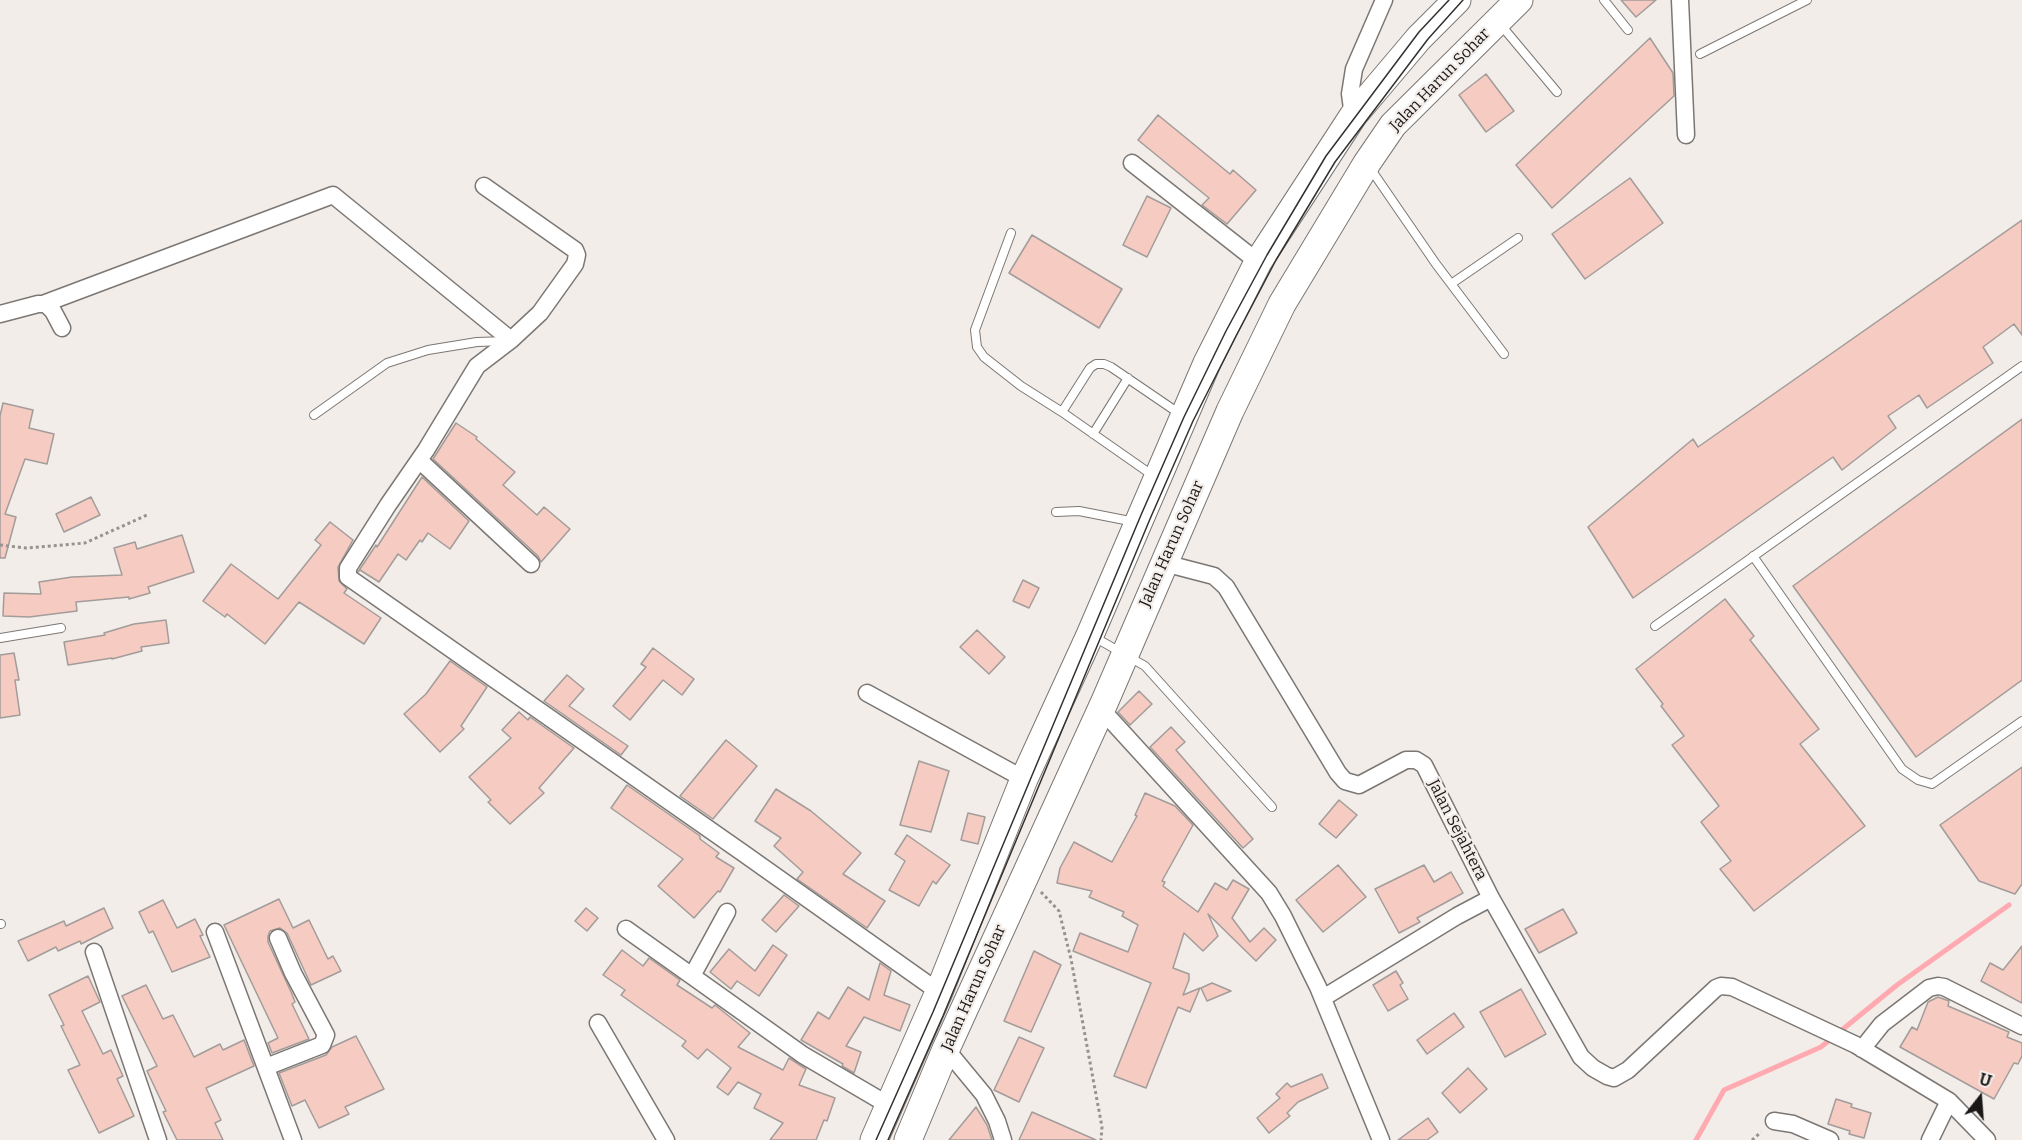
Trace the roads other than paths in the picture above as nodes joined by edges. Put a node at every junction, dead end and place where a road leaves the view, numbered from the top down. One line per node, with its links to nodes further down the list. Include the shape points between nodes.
1 (1384, 0): 11 (street, via 1354,69 1350,93)
2 (1457, 0): 11 (highway, Jalan Harun Sohar)
3 (1519, 0): 7 (highway, Jalan Harun Sohar)
4 (1604, 0): 8 (lane)
5 (1680, 0): 12 (street)
6 (1807, 0): 9 (lane)
7 (1498, 21): 10 (lane); 14 (highway, Jalan Harun Sohar, via 1393,126)
8 (1628, 30)
9 (1700, 54)
10 (1557, 93)
11 (1353, 116): 18 (highway, Jalan Harun Sohar)
12 (1686, 135)
13 (1132, 163): 18 (street)
14 (1367, 163): 19 (lane); 36 (highway, Jalan Harun Sohar, via 1282,304)
15 (484, 186): 23 (street, via 577,255 575,264 540,313)
16 (1011, 233): 27 (lane, via 974,337 984,357)
17 (1518, 238): 19 (lane)
18 (1258, 262): 29 (highway, Jalan Harun Sohar, via 1207,363)
19 (1451, 284): 24 (lane)
20 (43, 304): 21 (street); 22 (street, via 53,311); 23 (street, via 333,195)
21 (0, 314)
22 (62, 328)
23 (511, 340): 28 (lane, via 428,350 387,363); 31 (street, via 477,366)
24 (1504, 354)
25 (2022, 366): 35 (lane)
26 (1128, 378): 27 (lane, via 1104,364 1096,364); 29 (lane); 30 (lane)
27 (1062, 412): 30 (lane)
28 (314, 416)
29 (1185, 417): 32 (highway, Jalan Harun Sohar)
30 (1093, 434): 32 (lane)
31 (419, 460): 37 (street); 55 (street, via 348,568 351,581)
32 (1158, 479): 34 (highway, Jalan Harun Sohar)
33 (1056, 512): 34 (lane, via 1079,511)
34 (1139, 523): 40 (highway, Jalan Harun Sohar)
35 (1754, 556): 38 (lane); 45 (lane, via 1902,769 1918,780 1932,784)
36 (1164, 563): 42 (highway, Jalan Harun Sohar); 48 (street, Jalan Sejahtera, via 1214,576 1226,587 1345,781 1359,785 1406,760 1424,765)
37 (531, 564)
38 (1655, 626)
39 (61, 628): 41 (lane)
40 (1090, 635): 42 (lane); 46 (highway, Jalan Harun Sohar)
41 (0, 638)
42 (1125, 653): 44 (highway, Jalan Harun Sohar); 47 (lane, via 1145,666)
43 (867, 693): 46 (street)
44 (1101, 709): 56 (street, via 1269,893); 60 (highway, Jalan Harun Sohar)
45 (2022, 721)
46 (1024, 779): 55 (highway, Jalan Harun Sohar)
47 (1272, 807)
48 (1491, 898): 56 (street); 59 (street, Jalan Sejahtera, via 1581,1057 1607,1076 1614,1078 1628,1070 1722,986 1732,987)
49 (728, 912): 54 (street)
50 (626, 928): 54 (street)
51 (214, 933): 61 (street)
52 (278, 938): 61 (street, via 326,1035 322,1044)
53 (94, 952): 66 (street)
54 (692, 976): 63 (street, via 803,1054)
55 (939, 992): 63 (highway, Jalan Harun Sohar)
56 (1323, 998): 72 (street)
57 (598, 1023): 68 (street)
58 (2022, 1026): 59 (street, via 1938,986 1929,988 1882,1024)
59 (1859, 1047): 62 (street)
60 (946, 1048): 70 (highway, Jalan Harun Sohar); 71 (street, via 984,1095)
61 (266, 1067): 67 (street)
62 (1949, 1101): 65 (street); 74 (street)
63 (890, 1106): 69 (highway, Jalan Harun Sohar)
64 (1774, 1121): 73 (street, via 1793,1124)
65 (1979, 1137)
66 (158, 1140)
67 (293, 1140)
68 (666, 1140)
69 (874, 1140)
70 (908, 1140)
71 (1003, 1140)
72 (1381, 1140)
73 (1830, 1140)
74 (1930, 1140)

